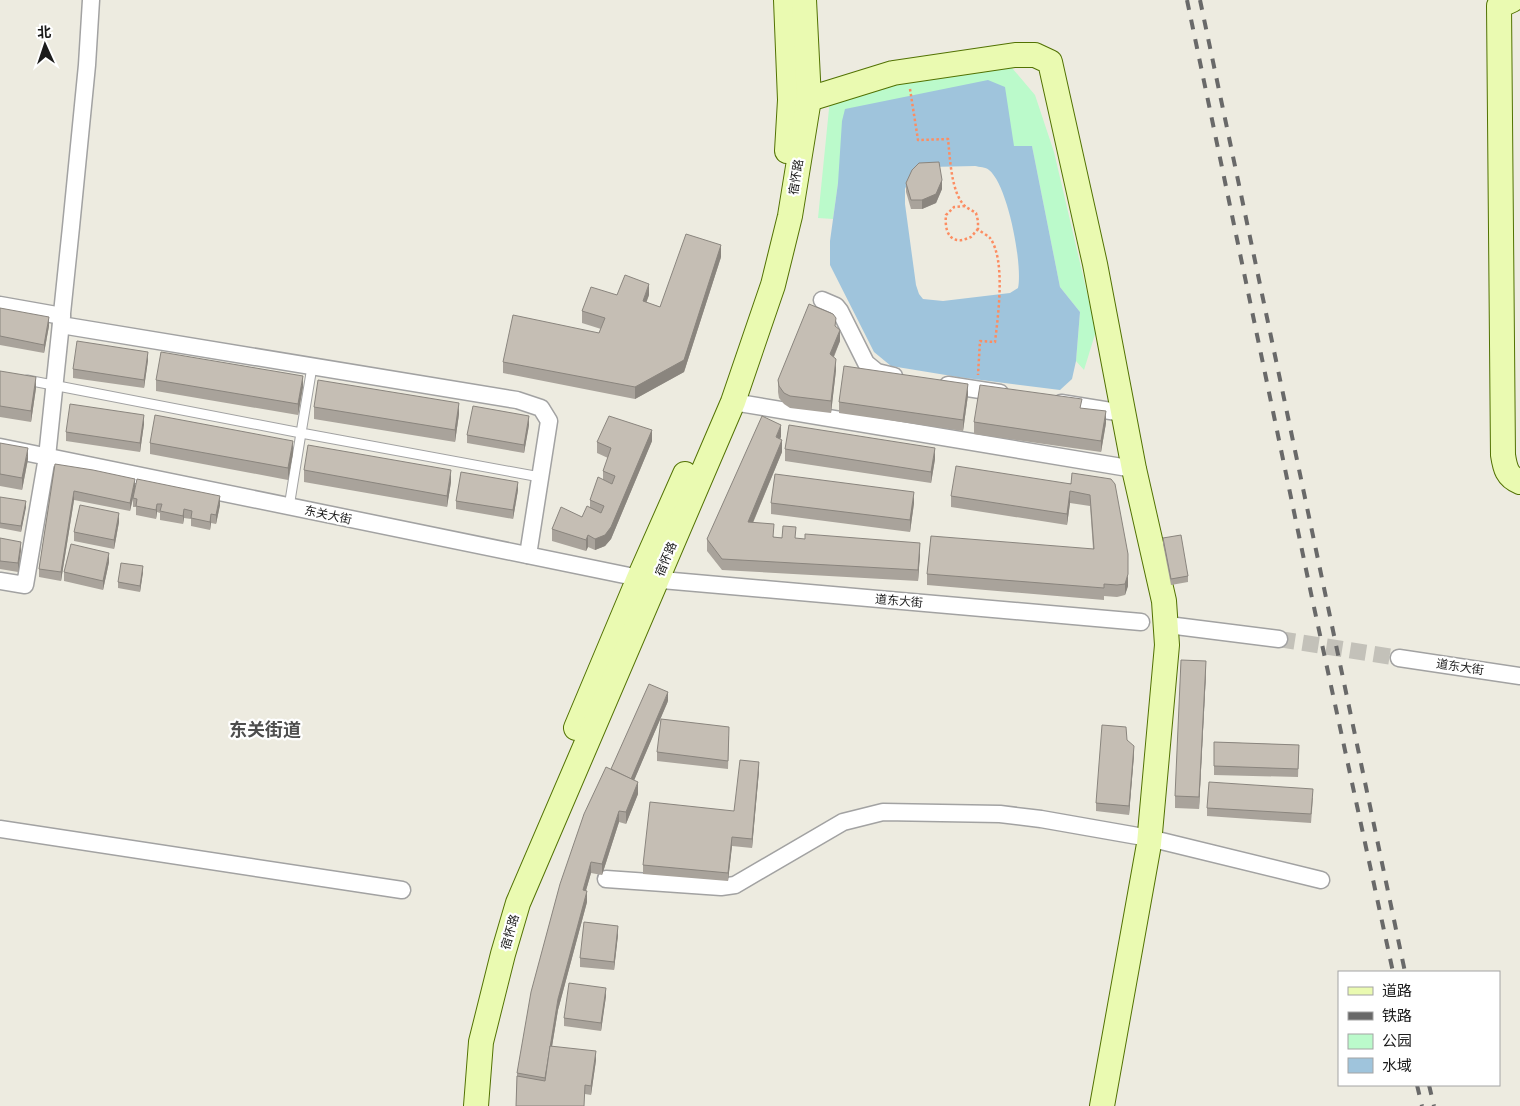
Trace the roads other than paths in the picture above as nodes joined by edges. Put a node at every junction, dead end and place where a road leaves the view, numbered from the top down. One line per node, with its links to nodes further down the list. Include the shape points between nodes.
1 (91, 0): 8 (street)
2 (786, 0): 26 (main road, 宿怀路, via 790,100 779,206 760,279 722,390)
3 (804, 0): 5 (main road, 宿怀路)
4 (1512, 0): 23 (main road, via 1498,6 1503,455 1508,474)
5 (809, 99): 16 (main road, 宿怀路, via 790,216 773,285); 17 (main road, via 893,73 1015,54 1035,55 1050,62)
6 (822, 300): 11 (street, via 840,311 866,363 876,372)
7 (0, 305): 8 (street)
8 (61, 320): 9 (street); 13 (street)
9 (312, 367): 18 (lane); 22 (street, via 516,400 541,408 549,421)
10 (18, 378): 13 (lane)
11 (906, 378)
12 (932, 382): 14 (street)
13 (54, 385): 18 (lane); 20 (street)
14 (1016, 395)
15 (1045, 400): 17 (street)
16 (733, 402): 21 (street); 26 (main road, 宿怀路)
17 (1124, 412): 21 (main road)
18 (302, 433): 22 (lane); 24 (lane)
19 (0, 447): 20 (street, 东关大街)
20 (47, 457): 24 (street, 东关大街); 27 (street, via 25,585)
21 (1134, 469): 34 (main road, via 1164,601 1167,645)
22 (540, 477): 25 (street)
23 (1520, 482)
24 (289, 507): 25 (street, 东关大街)
25 (528, 556): 26 (street, 东关大街)
26 (648, 579): 28 (street, 道东大街); 38 (main road, 宿怀路, via 504,900 466,1038); 39 (main road, 宿怀路, via 518,903 481,1042)
27 (0, 581)
28 (1141, 622)
29 (1176, 626): 30 (street)
30 (1279, 639)
31 (1399, 658): 32 (street, 道东大街)
32 (1520, 676)
33 (0, 828): 37 (street)
34 (1149, 838): 35 (street, via 1000,814 883,812 843,822 735,885 721,887); 36 (street); 40 (main road)
35 (606, 879)
36 (1321, 880)
37 (402, 890)
38 (462, 1106)
39 (476, 1106)
40 (1102, 1106)

